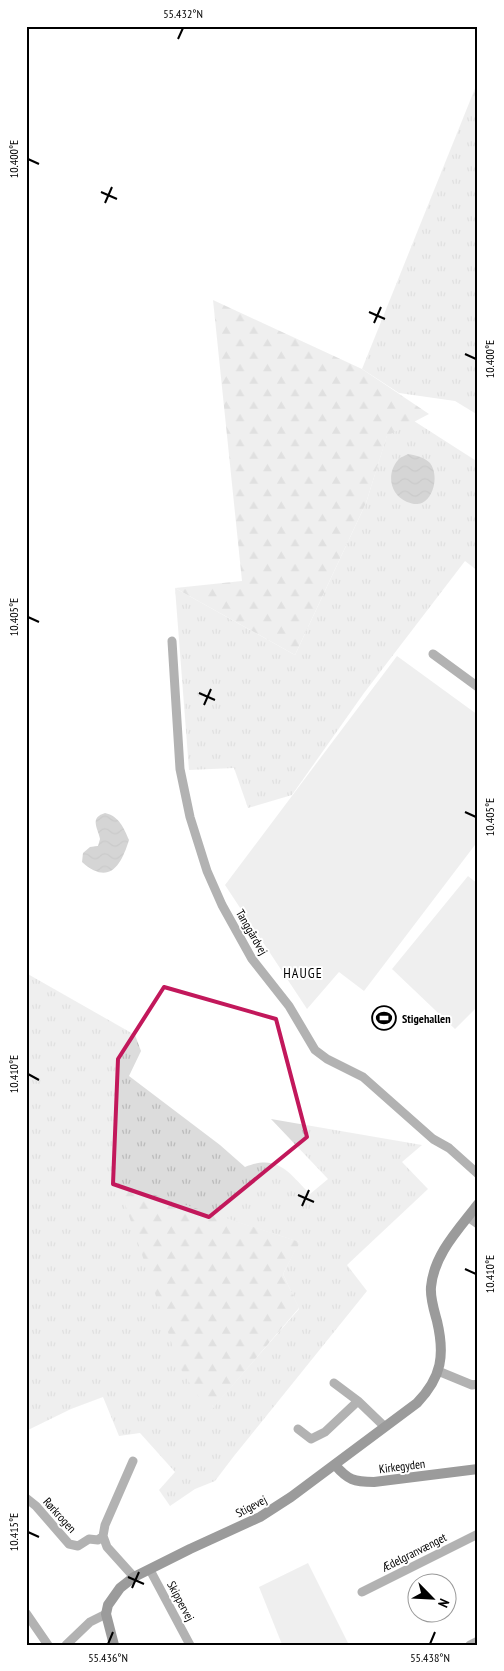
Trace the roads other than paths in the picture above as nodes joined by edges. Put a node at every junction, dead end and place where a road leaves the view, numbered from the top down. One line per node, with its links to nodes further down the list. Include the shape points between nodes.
1 (172, 641): 4 (street, Tanggårdvej, via 180,769 190,817 207,871 252,959 289,1006 315,1050 327,1060 363,1077)
2 (433, 654): 3 (street)
3 (478, 688)
4 (478, 1174)
5 (478, 1204): 6 (street, Stigevej)
6 (468, 1217): 7 (street); 8 (street, Stigevej, via 444,1249 433,1274 431,1288 441,1348)
7 (478, 1224)
8 (438, 1372): 10 (street); 12 (street, Stigevej, via 426,1394)
9 (334, 1383): 11 (street)
10 (476, 1383)
11 (358, 1401): 12 (street); 13 (street, via 325,1432 311,1439)
12 (385, 1427): 15 (street, Stigevej)
13 (298, 1429)
14 (133, 1461): 19 (street)
15 (335, 1465): 16 (street, Kirkegyden, via 345,1477 358,1482); 20 (street, Stigevej, via 260,1517)
16 (478, 1469)
17 (26, 1498): 19 (street, Rørkrogen, via 69,1544 78,1546)
18 (478, 1534): 22 (street, Ædelgranvænget)
19 (103, 1536): 21 (street, via 107,1547)
20 (150, 1570): 21 (street, Stigevej); 29 (street, Skippervej)
21 (134, 1577): 24 (street, Stigevej, via 113,1596)
22 (362, 1592)
23 (26, 1613): 26 (street)
24 (106, 1614): 27 (street, via 90,1622); 28 (street)
25 (478, 1641): 30 (street)
26 (48, 1645)
27 (66, 1645)
28 (114, 1645)
29 (190, 1645)
30 (470, 1645)

